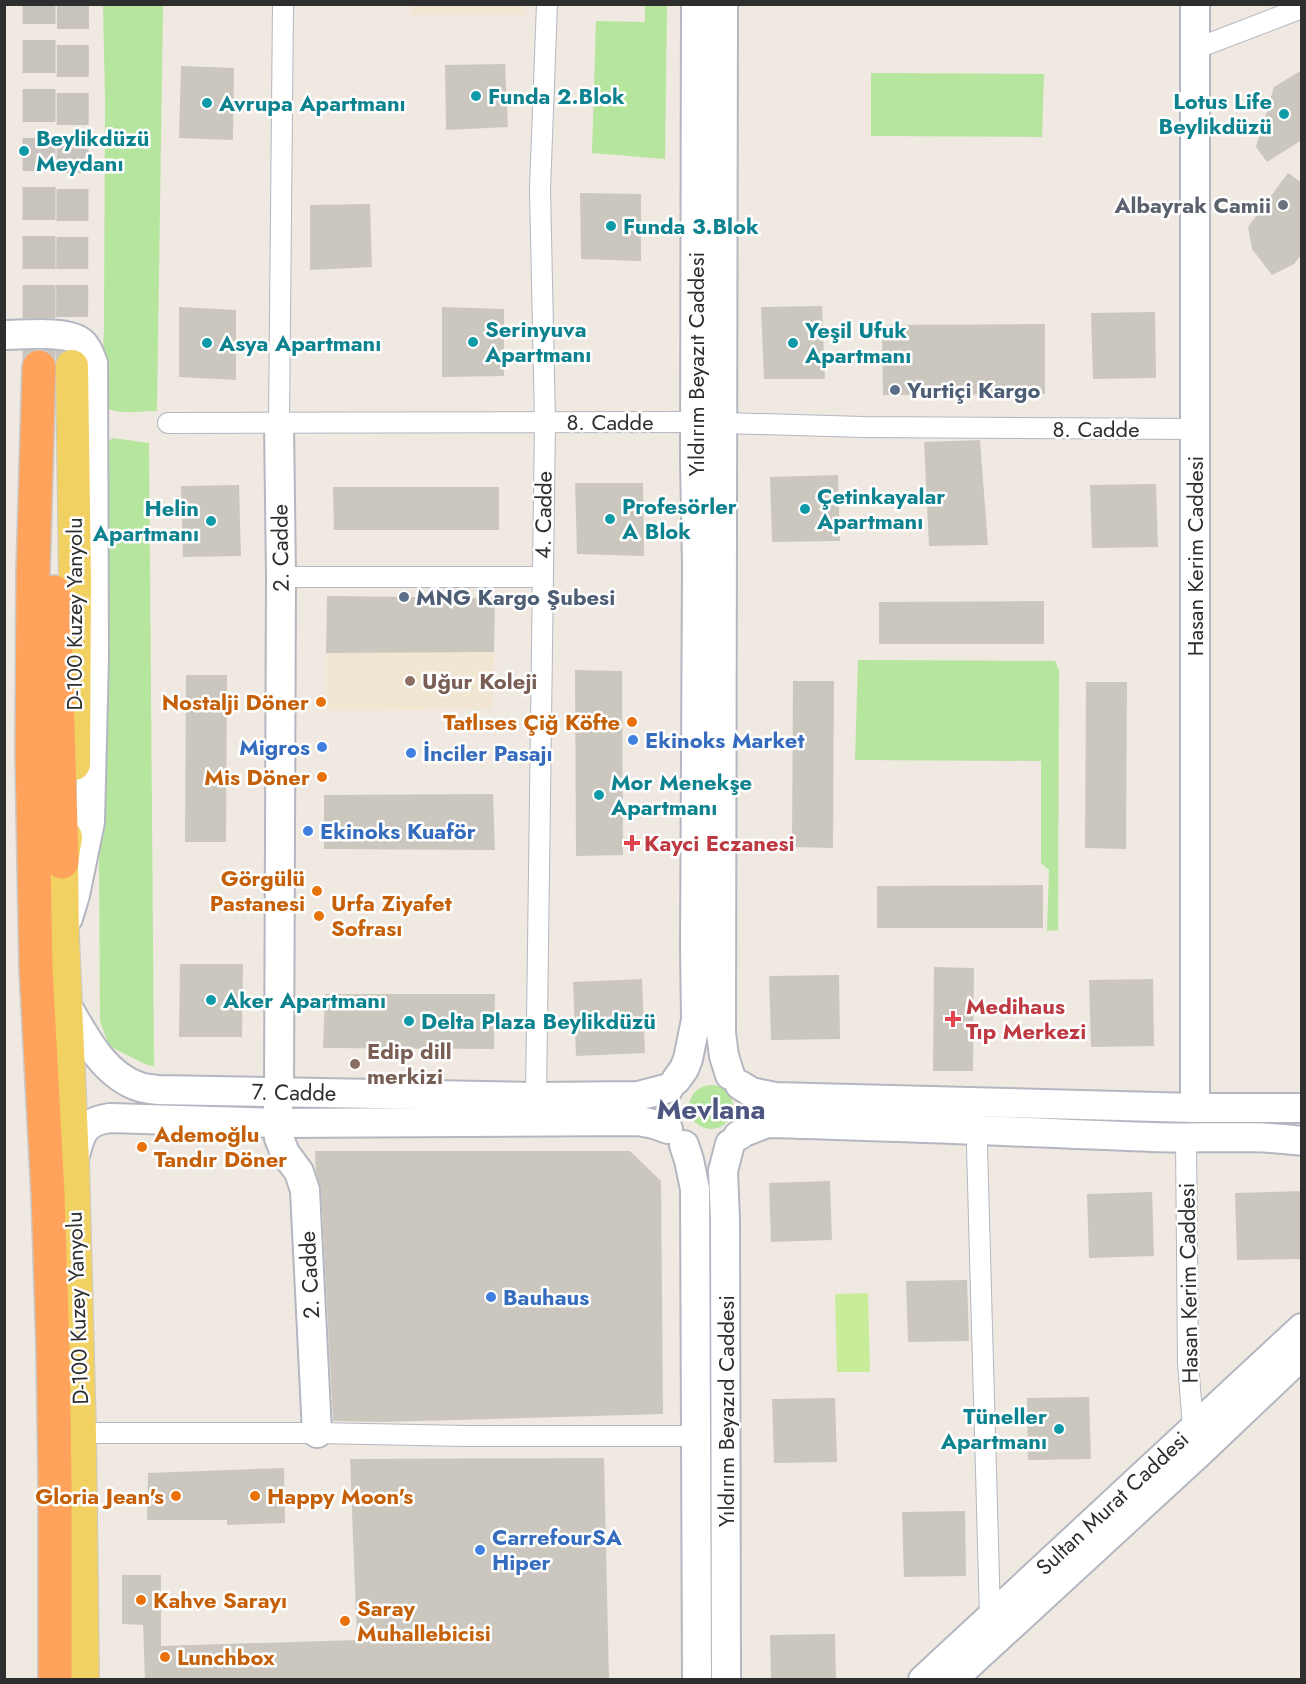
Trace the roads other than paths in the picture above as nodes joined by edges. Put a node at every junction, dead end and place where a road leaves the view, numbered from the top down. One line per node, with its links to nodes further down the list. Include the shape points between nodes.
1 (283, 4): 15 (street, 2. Cadde)
2 (547, 4): 12 (street, 4. Cadde, via 540,189)
3 (696, 4): 13 (main road, Yıldırım Beyazıt Caddesi)
4 (723, 4): 16 (main road, Yıldırım Beyazıt Caddesi)
5 (1196, 4): 7 (main road, Hasan Kerim Caddesi)
6 (1302, 8): 7 (street)
7 (1196, 49): 17 (main road, Hasan Kerim Caddesi)
8 (4, 335): 21 (main road, via 74,338 82,342 93,363 90,822)
9 (72, 366): 20 (main road, D-100 Kuzey Yanyolu, via 74,759)
10 (39, 367): 11 (highway)
11 (38, 412): 20 (highway, via 50,453 52,482); 43 (highway, via 32,754 36,968 53,1346)
12 (545, 422): 13 (street, 8. Cadde); 15 (street, 8. Cadde); 19 (street, 4. Cadde)
13 (695, 422): 16 (main road, 8. Cadde); 24 (main road, Yıldırım Beyazıt Caddesi, via 696,1020 688,1059)
14 (168, 423): 15 (street, 8. Cadde)
15 (279, 423): 18 (main road, 2. Cadde)
16 (723, 423): 17 (street, 8. Cadde); 23 (main road, Yıldırım Beyazıt Caddesi, via 721,1033 724,1056)
17 (1195, 429): 27 (main road, Hasan Kerim Caddesi)
18 (281, 577): 19 (street); 25 (main road, 2. Cadde)
19 (542, 577): 26 (street, 4. Cadde)
20 (62, 862): 21 (main road, D-100 Kuzey Yanyolu)
21 (63, 937): 22 (main road, D-100 Kuzey Yanyolu)
22 (66, 1004): 25 (main road, 7. Cadde, via 104,1063 139,1087); 35 (main road, D-100 Kuzey Yanyolu)
23 (735, 1080): 24 (main road, via 708,1067 685,1073); 27 (main road, via 751,1092 775,1097); 33 (main road, via 746,1098 748,1111 745,1125)
24 (672, 1084): 26 (main road, 7. Cadde, via 638,1096); 31 (main road, via 664,1108 665,1119)
25 (279, 1092): 26 (main road, 7. Cadde); 29 (main road, 2. Cadde)
26 (536, 1097)
27 (1195, 1108): 28 (main road)
28 (1302, 1108)
29 (277, 1124): 31 (main road, 7. Cadde, via 638,1121); 35 (main road, 7. Cadde, via 99,1120 82,1133); 40 (main road, 2. Cadde, via 285,1153 299,1172 305,1190)
30 (978, 1130): 32 (main road); 33 (main road, via 767,1123); 42 (street)
31 (676, 1137): 33 (main road, via 694,1150 706,1151 717,1150); 41 (main road, Yıldırım Beyazıd Caddesi, via 689,1160 694,1189)
32 (1186, 1138): 34 (main road); 38 (street, Hasan Kerim Caddesi)
33 (734, 1140): 46 (main road, Yıldırım Beyazıd Caddesi, via 723,1170)
34 (1302, 1141)
35 (73, 1162): 39 (main road, D-100 Kuzey Yanyolu)
36 (1302, 1328): 38 (main road, Sultan Murat Caddesi)
37 (1302, 1354): 48 (main road, Sultan Murat Caddesi)
38 (1192, 1428): 42 (main road, Sultan Murat Caddesi)
39 (80, 1433): 40 (street); 44 (main road, D-100 Kuzey Yanyolu)
40 (317, 1433): 41 (street)
41 (695, 1436): 45 (main road, Yıldırım Beyazıd Caddesi)
42 (990, 1616): 47 (main road, Sultan Murat Caddesi)
43 (55, 1680)
44 (83, 1680)
45 (697, 1680)
46 (726, 1680)
47 (923, 1680)
48 (952, 1680)

